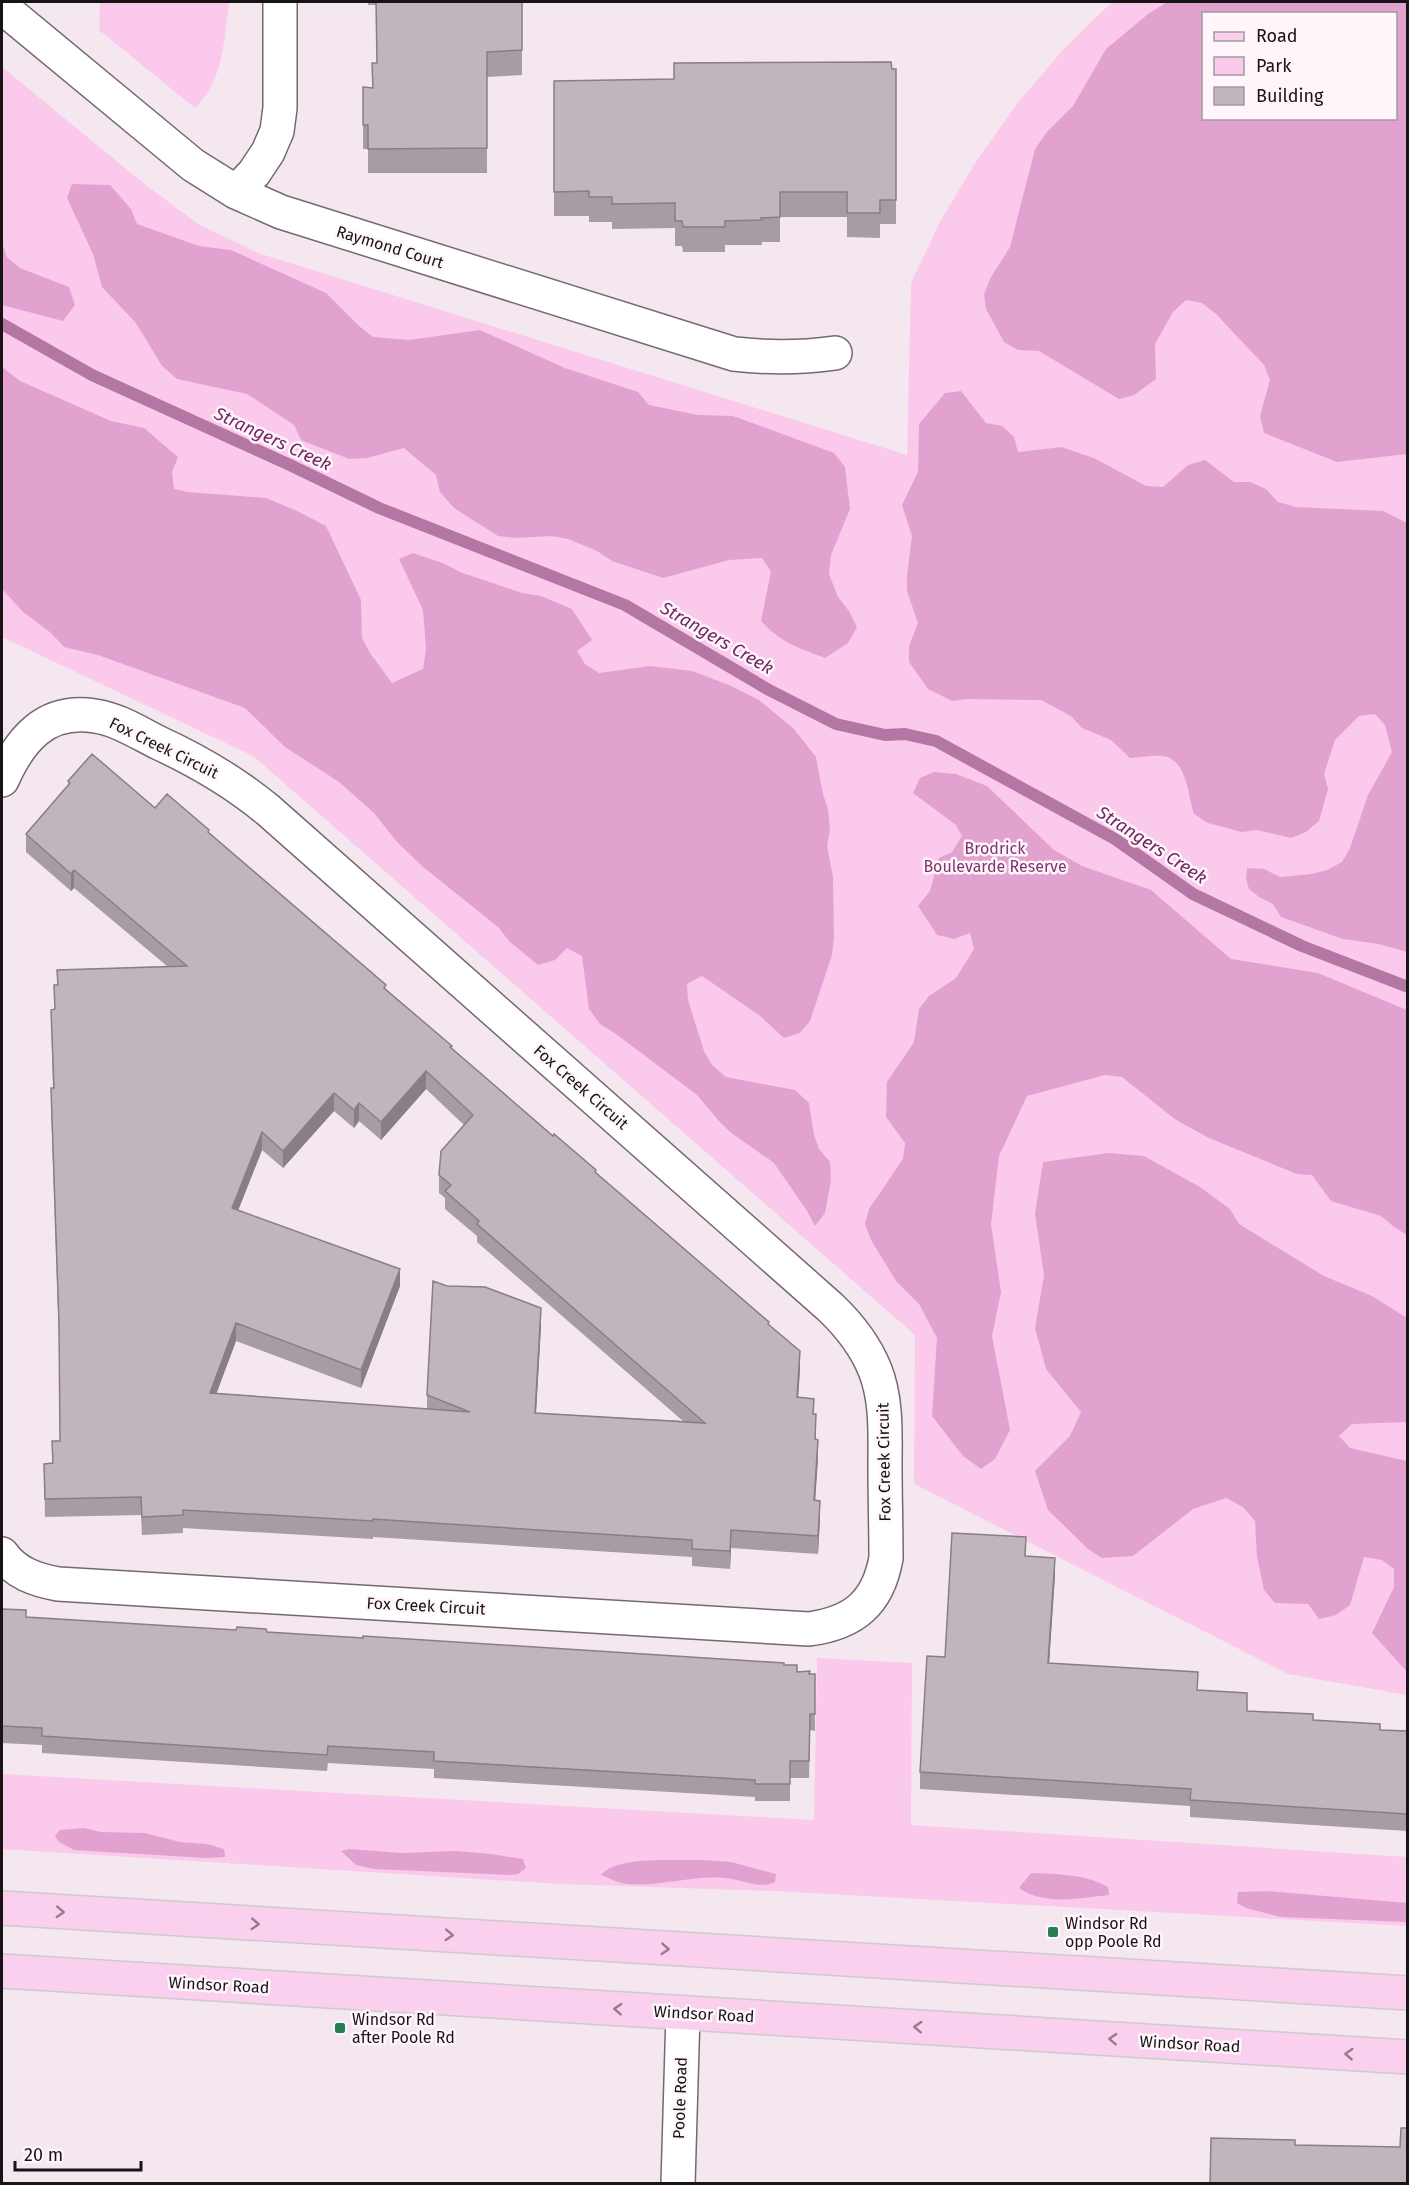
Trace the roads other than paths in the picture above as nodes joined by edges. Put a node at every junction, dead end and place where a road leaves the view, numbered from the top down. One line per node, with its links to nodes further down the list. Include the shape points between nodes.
1 (280, 2): 3 (street, via 277,131 254,173)
2 (2, 7): 3 (street, Raymond Court, via 193,165)
3 (236, 192): 4 (street, Raymond Court, via 281,212 734,354 798,358)
4 (835, 353)
5 (2, 780): 6 (street, Fox Creek Circuit, via 24,740 39,727 75,715 96,716 196,760 247,792 285,825 848,1325 875,1371 882,1394 886,1558 879,1583 865,1605 849,1618 809,1629 58,1584 20,1572)
6 (2, 1554)
7 (2, 1908): 9 (main road, one-way to 9)
8 (2, 1971): 10 (main road, Windsor Road, one-way to 8)
9 (1407, 1993)
10 (683, 2013): 11 (main road, Windsor Road, one-way to 10); 12 (street, Poole Road)
11 (1407, 2057)
12 (678, 2184)

